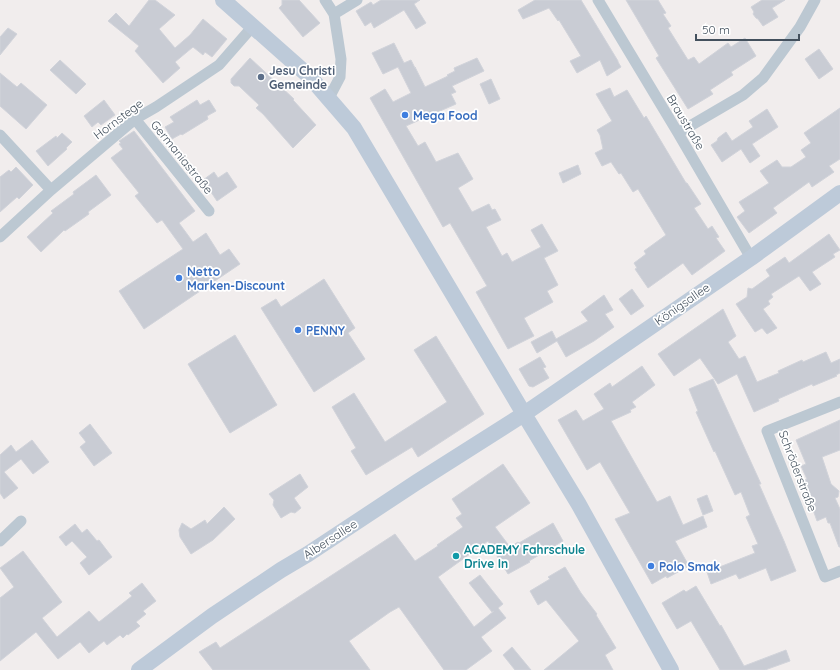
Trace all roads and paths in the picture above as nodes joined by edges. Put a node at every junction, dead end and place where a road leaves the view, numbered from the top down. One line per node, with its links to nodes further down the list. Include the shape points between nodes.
1 (223, 0): 7 (street)
2 (325, 0): 6 (street)
3 (357, 0): 6 (street)
4 (598, 0): 10 (street, Braustraße)
5 (814, 0): 10 (street, via 800,27 763,78 743,95)
6 (334, 14): 8 (street, via 341,59 340,77)
7 (253, 26): 8 (street, via 310,77); 9 (street, Hornstege, via 219,65)
8 (329, 98): 18 (street, via 354,128)
9 (135, 119): 12 (street, Hornstege); 14 (street, Germaniastraße)
10 (678, 133): 16 (street, Braustraße)
11 (0, 135): 12 (street)
12 (51, 190): 15 (street, Hornstege)
13 (838, 199): 16 (street, Königsallee)
14 (209, 211)
15 (0, 237)
16 (751, 258): 18 (street, Königsallee)
17 (840, 402): 21 (street, Schröderstraße, via 767,431 825,577)
18 (524, 414): 22 (street, Albersallee, via 212,616); 23 (street, via 578,503)
19 (21, 521): 20 (street)
20 (0, 541)
21 (840, 571)
22 (140, 670)
23 (671, 670)

